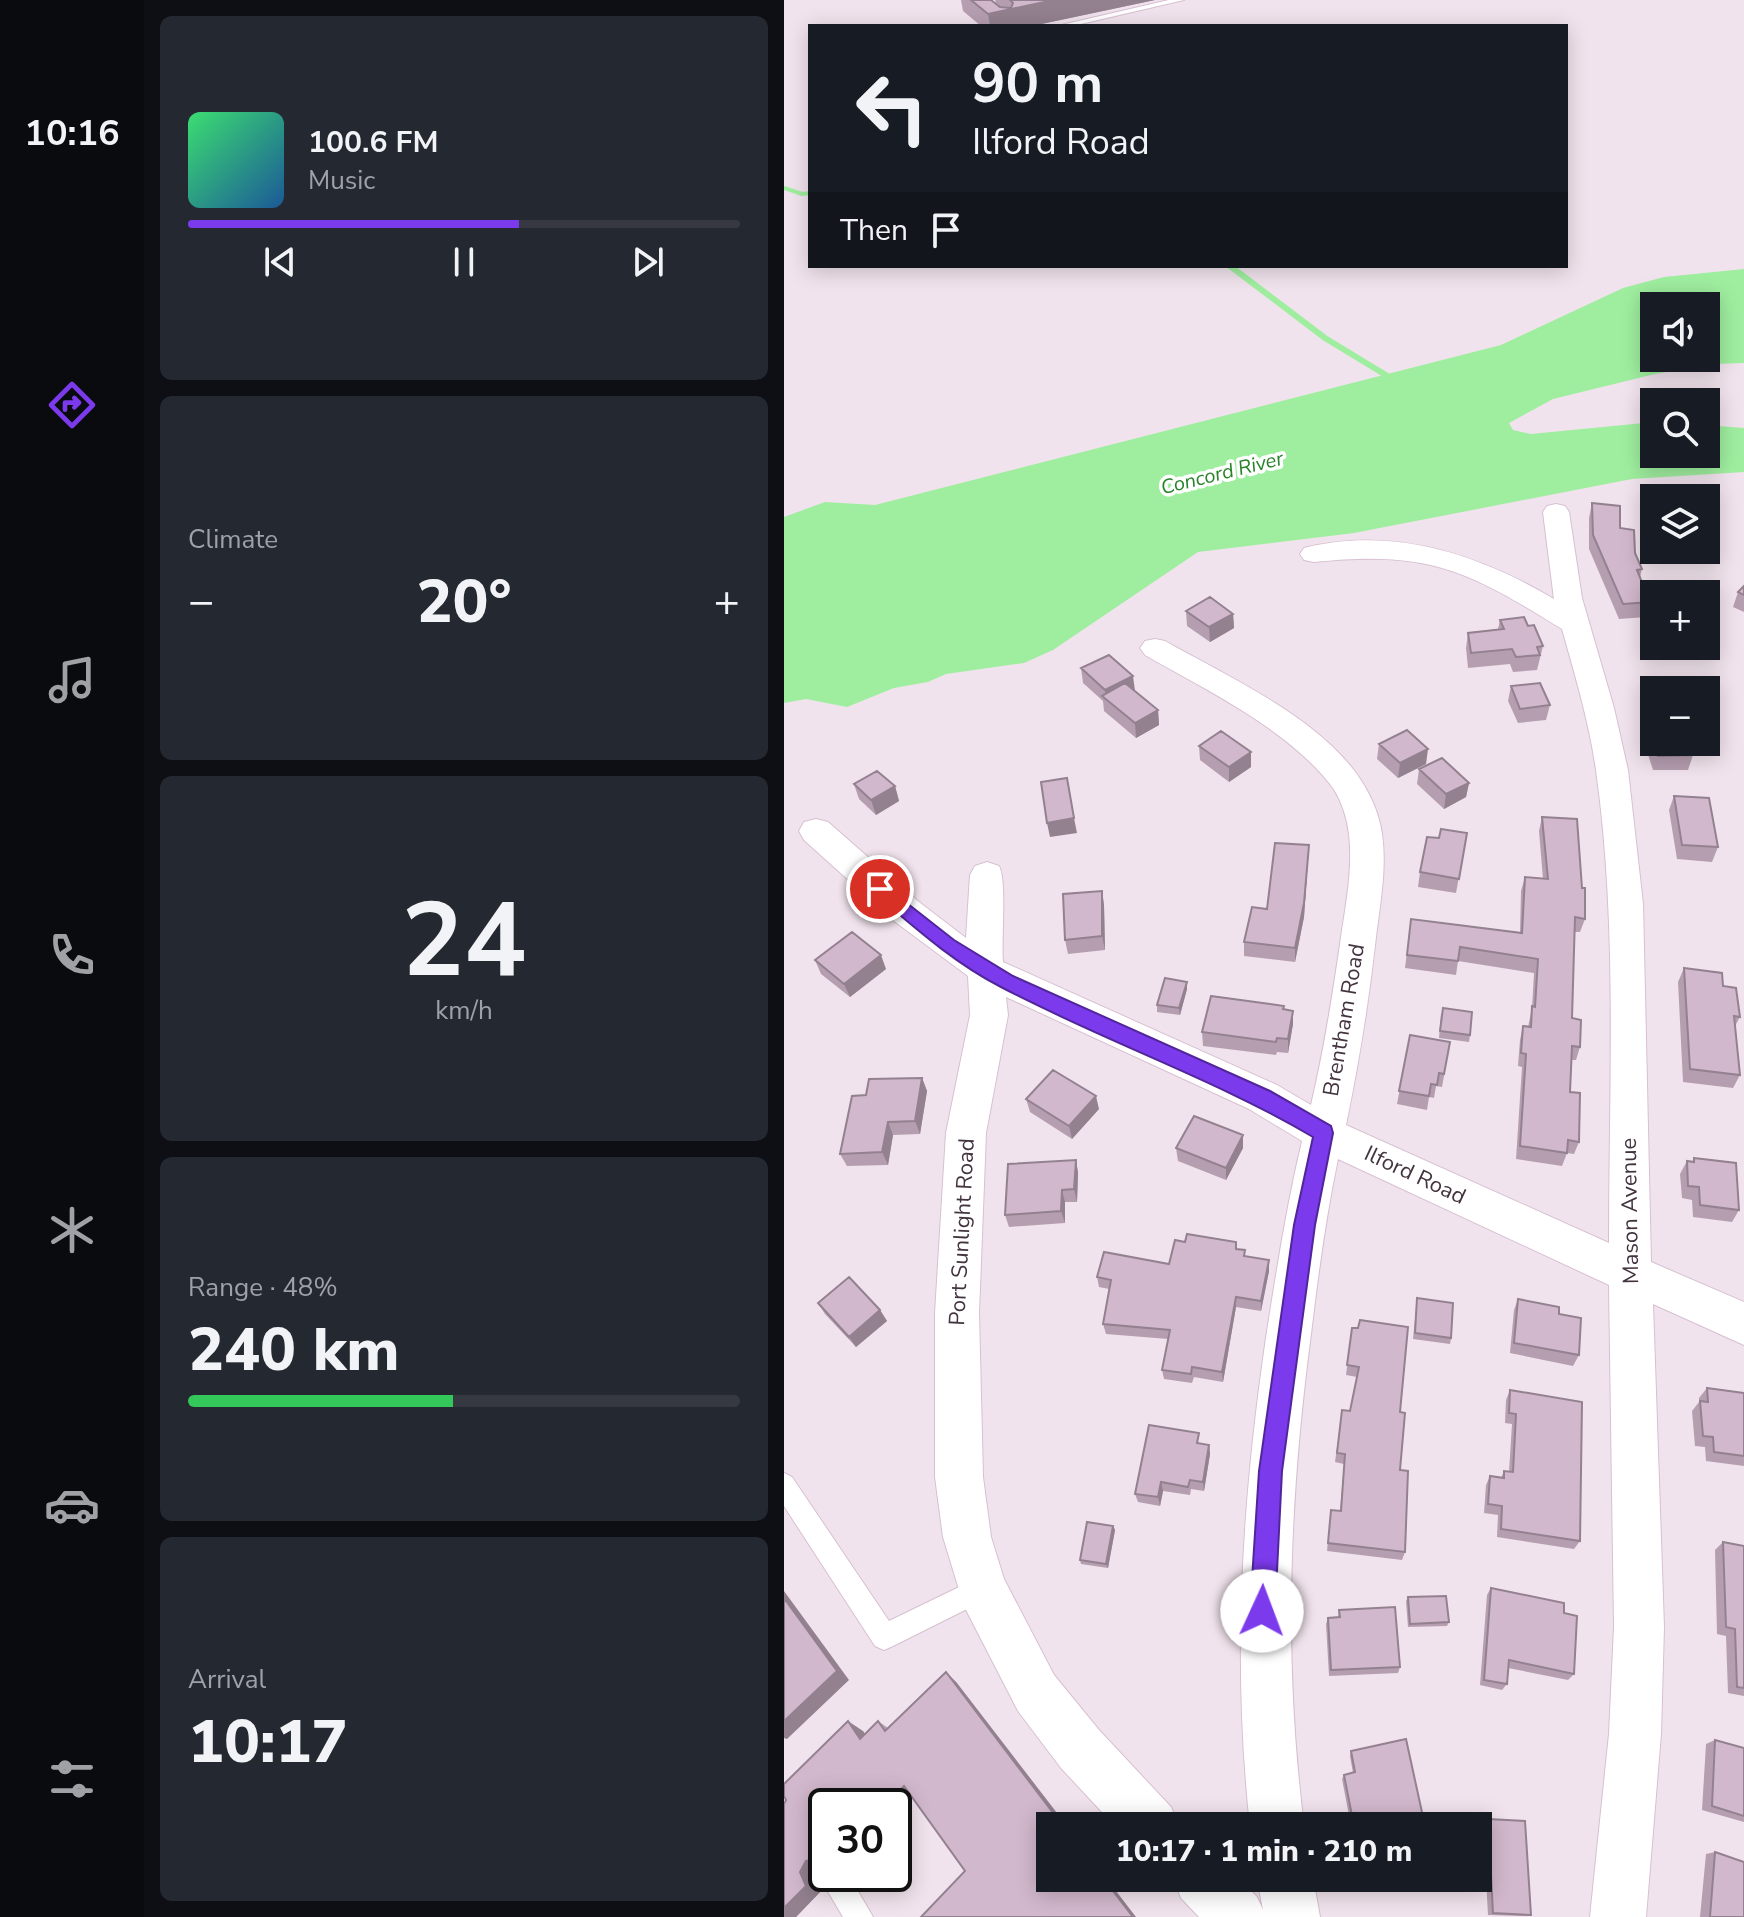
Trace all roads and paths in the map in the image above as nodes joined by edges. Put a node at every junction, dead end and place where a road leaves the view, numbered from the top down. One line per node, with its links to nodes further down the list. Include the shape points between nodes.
1 (1180, 0): 2 (lane)
2 (1070, 24)
3 (1556, 512): 5 (street, Mason Avenue)
4 (1314, 554): 5 (street, via 1376,547 1439,554)
5 (1575, 624): 11 (street, Mason Avenue, via 1607,748 1625,877)
6 (1155, 648): 10 (street, Brentham Road, via 1298,737 1349,788 1362,815 1366,853 1361,913 1344,1036)
7 (816, 831): 9 (street, Ilford Road, via 915,919)
8 (987, 875): 9 (street, Port Sunlight Road)
9 (986, 971): 10 (street, Ilford Road, via 1263,1097); 14 (street, Port Sunlight Road, via 988,1029 966,1133 956,1343 959,1477 967,1537)
10 (1323, 1133): 11 (street, Ilford Road); 16 (street, Brentham Road, via 1305,1225 1267,1512 1263,1671)
11 (1630, 1273): 12 (street, Ilford Road); 23 (street, Mason Avenue, via 1639,1627)
12 (1744, 1324)
13 (784, 1485): 14 (lane, via 884,1637)
14 (982, 1588): 15 (street, Port Sunlight Road, via 1036,1693)
15 (1139, 1812)
16 (1276, 1812)
17 (843, 1892): 20 (lane)
18 (1214, 1892): 21 (street)
19 (1288, 1892): 22 (street)
20 (859, 1917)
21 (1237, 1917)
22 (1292, 1917)
23 (1618, 1917)

